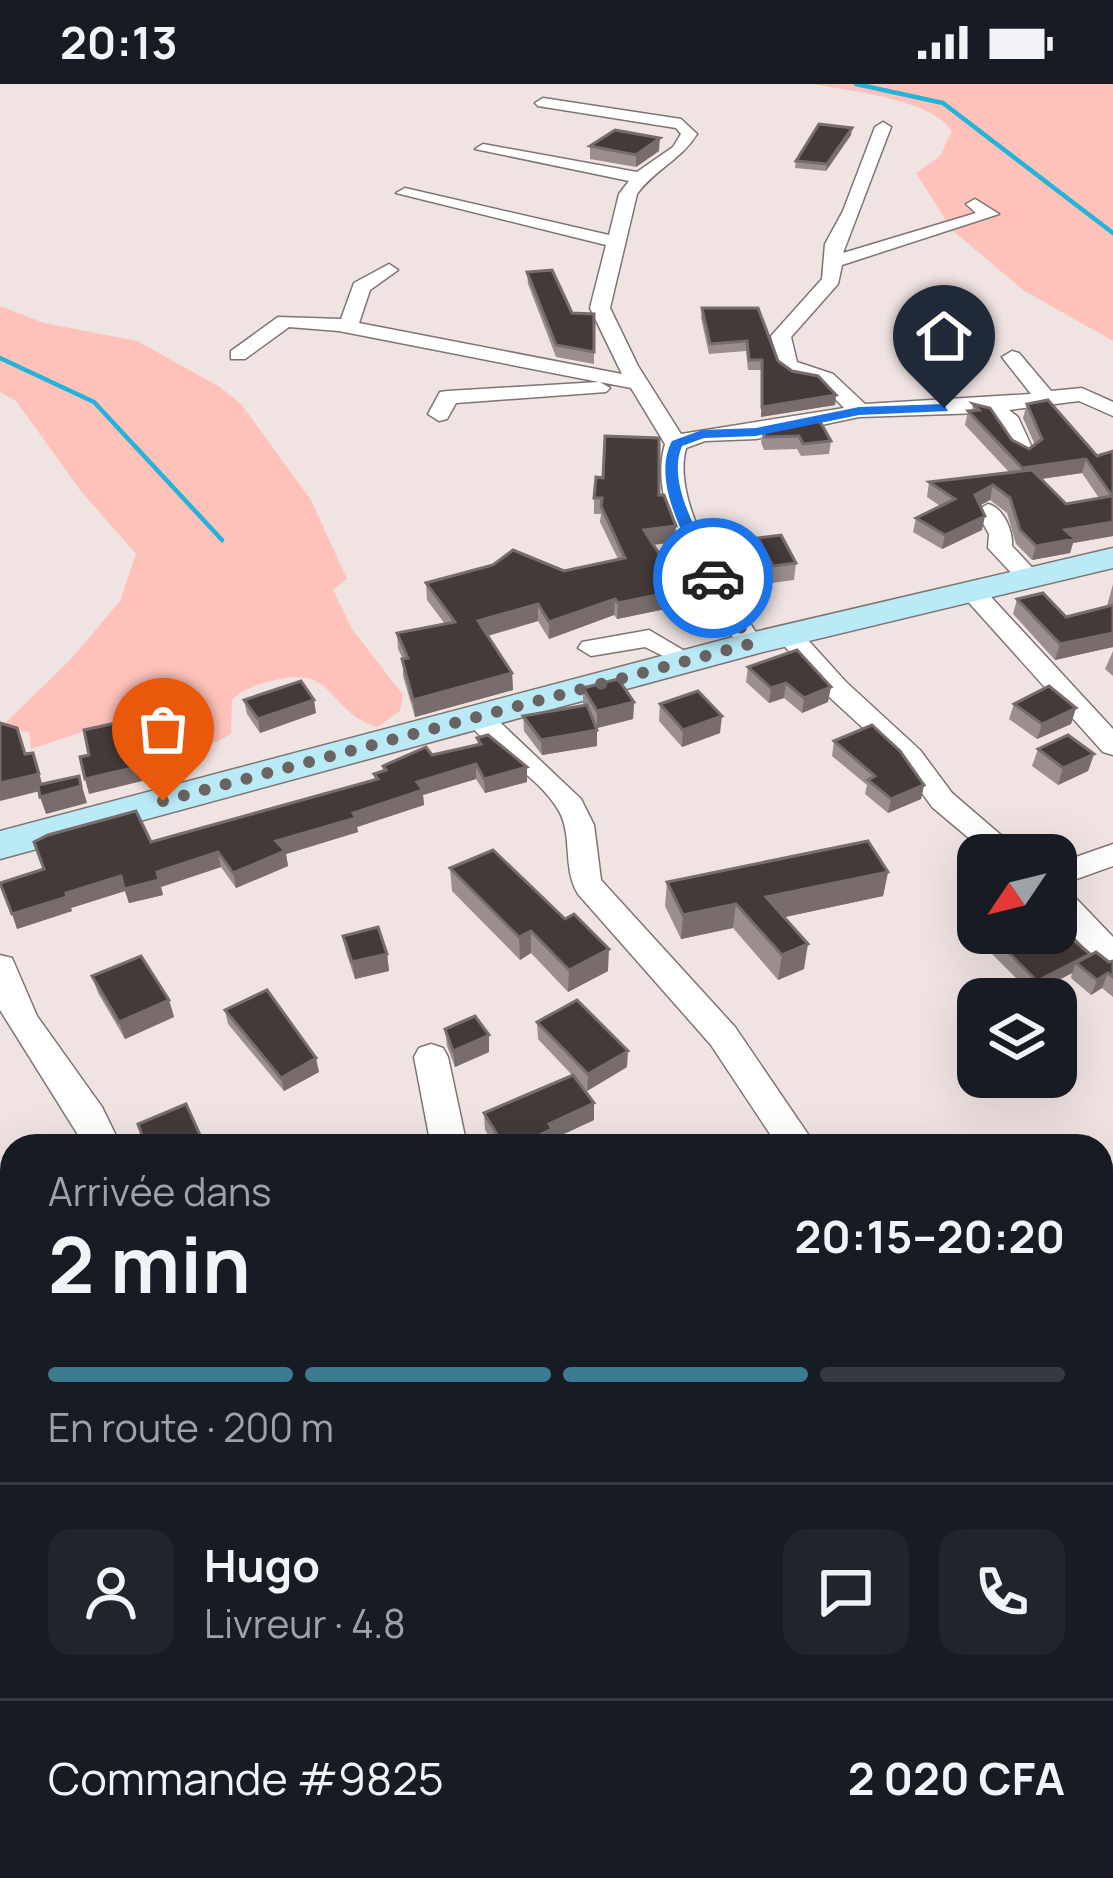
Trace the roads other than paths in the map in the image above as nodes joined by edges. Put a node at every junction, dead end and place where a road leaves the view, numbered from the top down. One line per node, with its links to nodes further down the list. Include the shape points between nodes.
1 (543, 103): 4 (street, via 681,124 689,134 679,150)
2 (884, 128): 8 (street, via 834,244)
3 (483, 149): 4 (street)
4 (640, 178): 7 (street, via 620,210)
5 (405, 193): 7 (street)
6 (975, 204): 8 (street, via 990,214)
7 (615, 242): 13 (street, via 600,308)
8 (835, 261): 17 (street, via 831,280 781,336 788,366 826,378)
9 (389, 270): 10 (street, via 361,287)
10 (349, 327): 11 (street, via 285,321); 13 (street)
11 (238, 355)
12 (1012, 357): 14 (street)
13 (631, 382): 18 (street, via 448,397); 19 (street)
14 (1046, 399): 15 (street); 16 (street, via 1082,394)
15 (986, 406): 17 (street); 20 (street, via 1007,417)
16 (1113, 410)
17 (859, 411): 19 (street)
18 (439, 414)
19 (676, 444): 26 (street, via 670,458 684,521)
20 (1023, 452)
21 (988, 511): 23 (street, via 1000,548)
22 (1113, 558): 23 (street)
23 (1029, 577): 24 (street)
24 (971, 590): 25 (street); 30 (street)
25 (789, 635): 26 (street); 31 (street)
26 (750, 644): 28 (street)
27 (591, 649): 28 (street, via 649,638)
28 (687, 660): 29 (street)
29 (477, 716): 32 (street); 41 (street, via 567,800 579,821 580,873 723,1036)
30 (1113, 746)
31 (983, 834)
32 (0, 845)
33 (1113, 854): 34 (street)
34 (1077, 868)
35 (1077, 919): 36 (street)
36 (1113, 958)
37 (0, 967): 39 (street, via 8,997)
38 (431, 1057): 40 (street)
39 (99, 1134)
40 (447, 1134)
41 (790, 1134)

